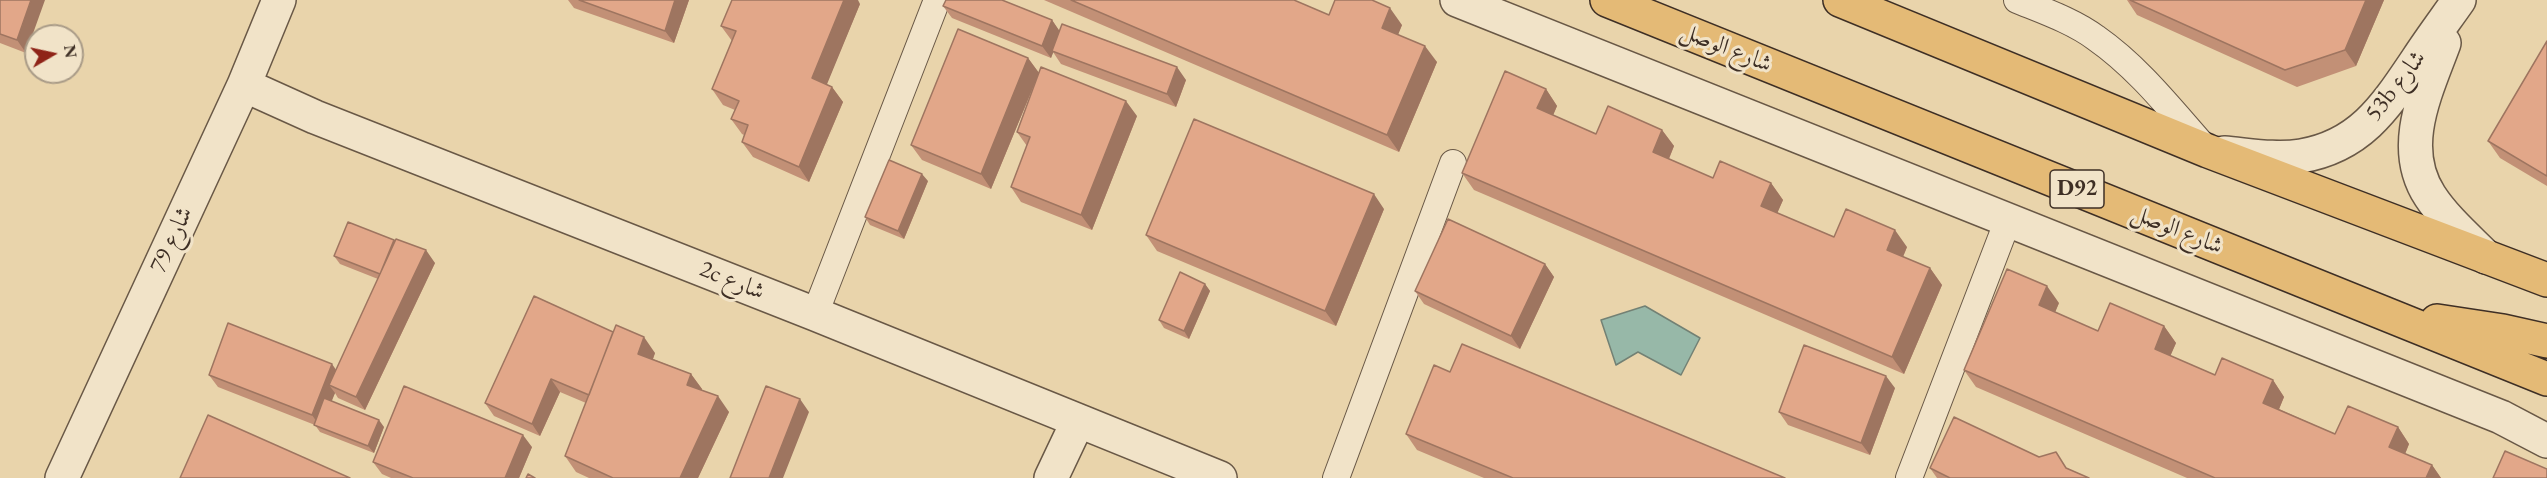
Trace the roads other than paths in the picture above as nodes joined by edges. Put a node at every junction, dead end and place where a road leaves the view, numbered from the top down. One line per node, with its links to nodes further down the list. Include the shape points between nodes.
1 (279, 0): 8 (street, شارع 79)
2 (937, 0): 14 (lane)
3 (1457, 0): 11 (street)
4 (1607, 0): 15 (main road, شارع الوصل / D92)
5 (1840, 0): 9 (main road)
6 (2017, 0): 9 (lane, via 2096,38 2144,80)
7 (2459, 0): 9 (street, 53b شارع, via 2373,121 2339,144 2300,156); 12 (street, 53b شارع, via 2415,126 2415,149 2419,173 2429,195)
8 (244, 85): 14 (street, 2c شارع, via 315,117); 20 (street, شارع 79)
9 (2208, 152): 12 (main road)
10 (1453, 164): 23 (lane)
11 (2008, 220): 19 (street, via 2501,417); 24 (lane)
12 (2486, 257): 13 (main road)
13 (2547, 280)
14 (815, 314): 18 (street, 2c شارع)
15 (2385, 314): 16 (main road); 17 (main road, شارع الوصل / D92)
16 (2547, 341)
17 (2547, 379)
18 (1078, 421): 21 (street); 22 (street, 2c شارع)
19 (2547, 441)
20 (62, 478)
21 (1051, 478)
22 (1220, 478)
23 (1336, 478)
24 (1909, 478)

